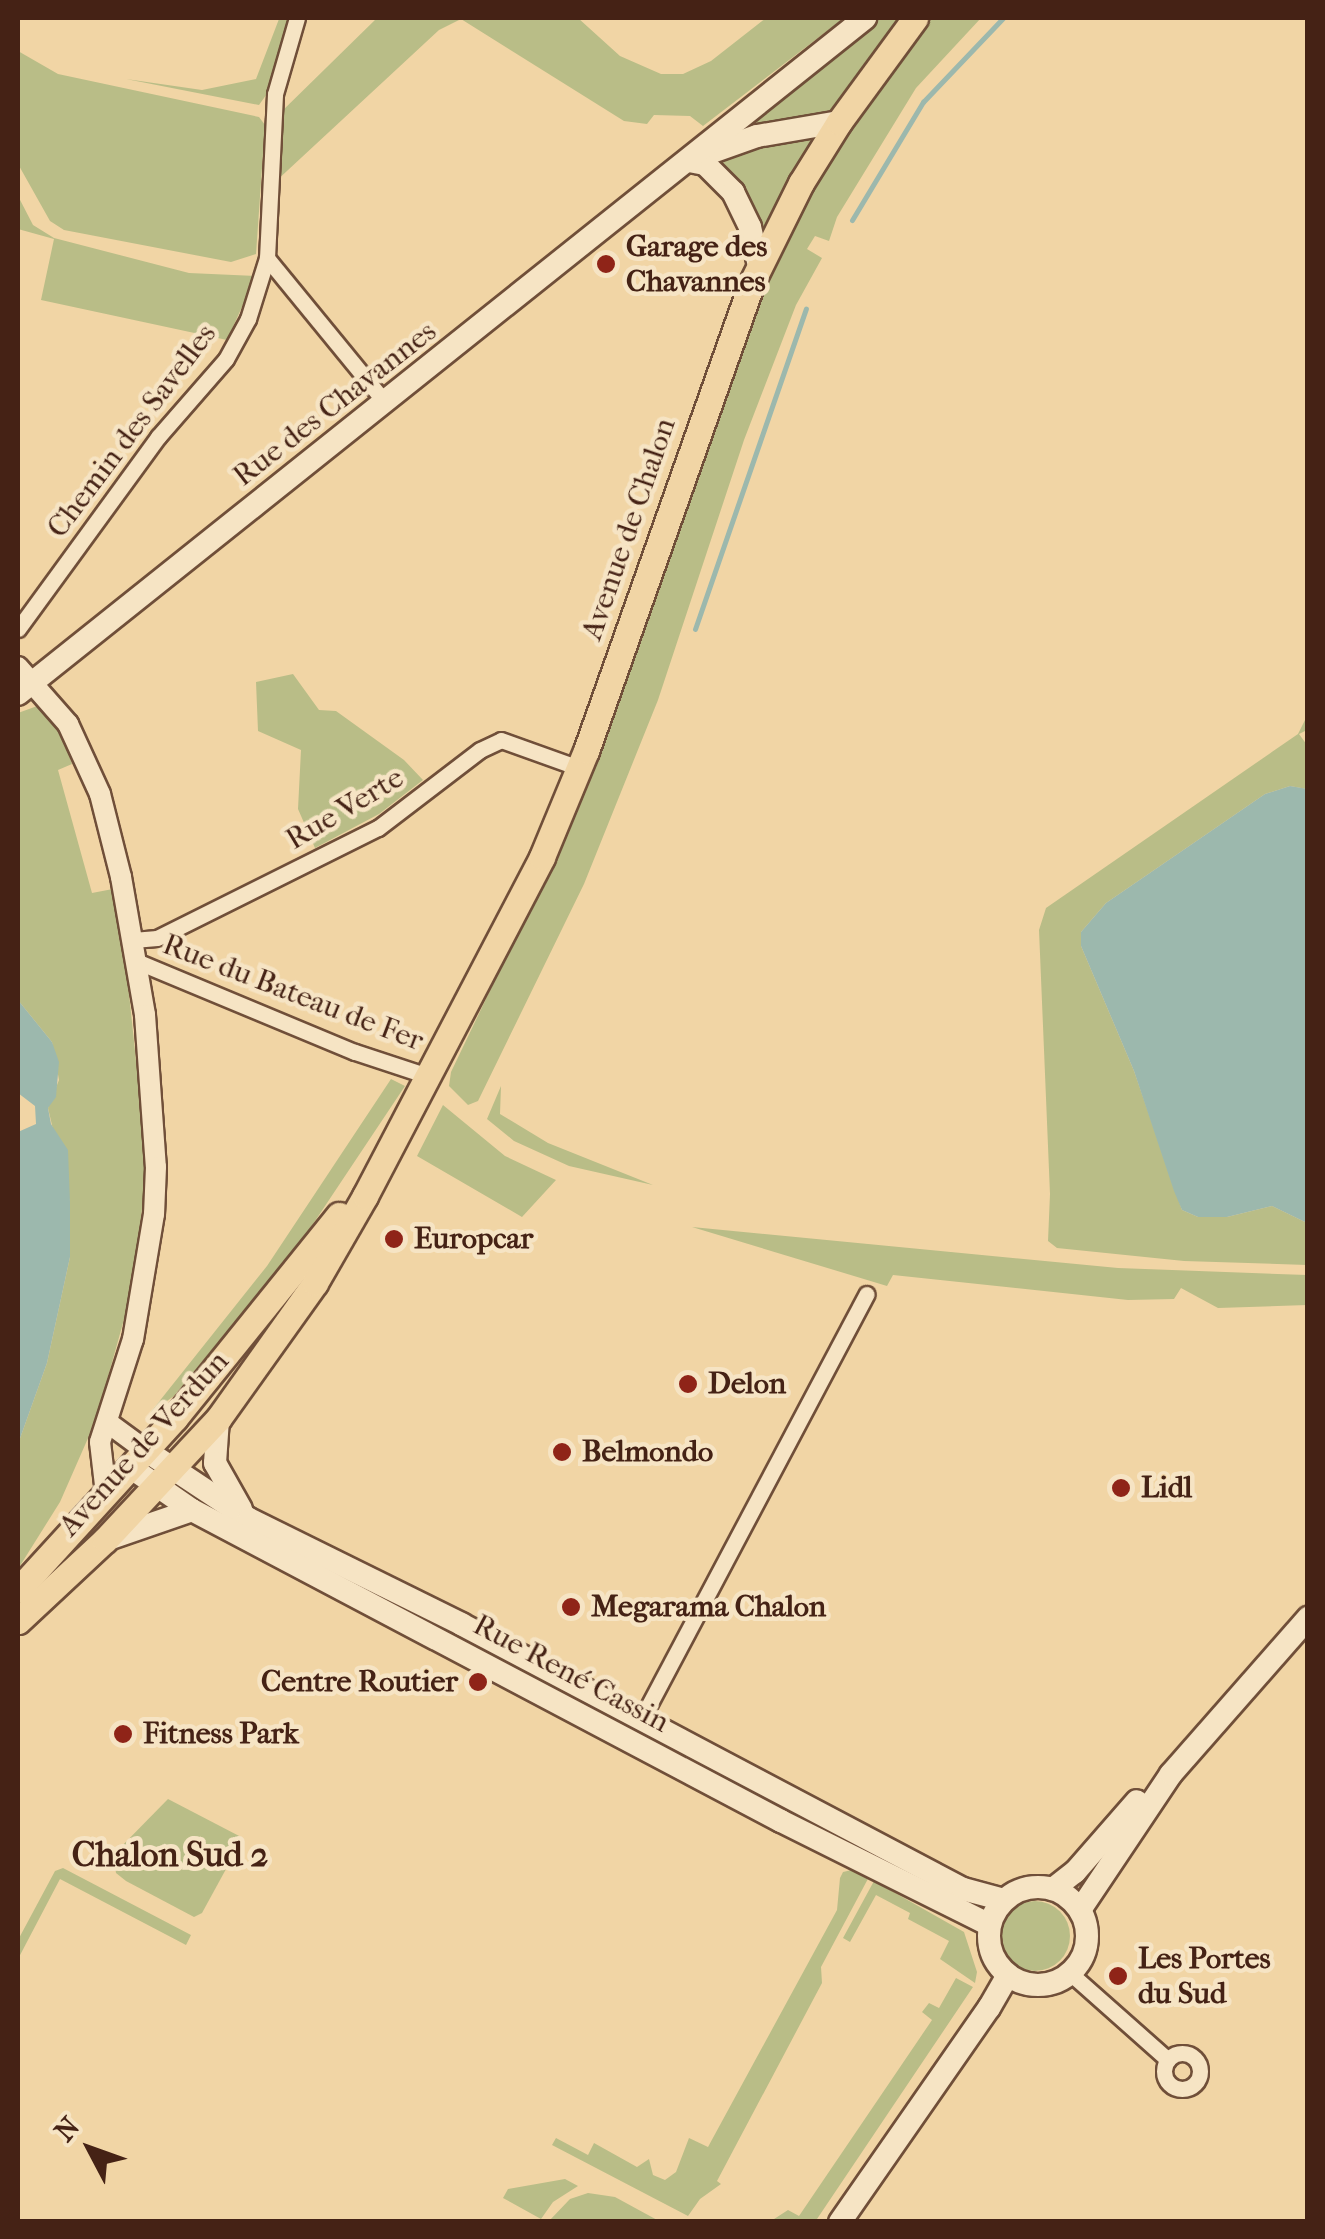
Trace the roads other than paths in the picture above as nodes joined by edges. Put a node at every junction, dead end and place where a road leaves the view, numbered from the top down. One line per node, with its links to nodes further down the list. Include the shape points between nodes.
1 (297, 18): 6 (street, Chemin des Savelles, via 275,94)
2 (865, 18): 5 (main road, Rue des Chavannes)
3 (915, 18): 4 (main road, Avenue de Chalon)
4 (839, 122): 5 (main road, via 757,136); 7 (main road, Avenue de Chalon)
5 (689, 161): 7 (main road, via 705,164 733,192); 8 (main road, Rue des Chavannes)
6 (267, 258): 8 (street); 9 (street, Chemin des Savelles, via 248,320 226,359 158,437)
7 (759, 266): 11 (main road, Avenue de Chalon)
8 (386, 402): 10 (main road, Rue des Chavannes)
9 (18, 629)
10 (23, 681): 12 (street, via 68,724 100,794)
11 (579, 768): 12 (street, Rue Verte, via 501,740 378,828 157,938); 13 (main road, Avenue de Chalon, via 542,857)
12 (136, 959): 13 (street, Rue du Bateau de Fer); 17 (street, via 156,1167 154,1214 133,1340)
13 (430, 1077): 14 (main road, Avenue de Verdun)
14 (392, 1142): 16 (main road, Avenue de Verdun, via 315,1284); 18 (main road, Avenue de Verdun, via 272,1302)
15 (867, 1294): 30 (street)
16 (218, 1419): 19 (main road, Avenue de Verdun); 22 (main road, via 214,1463)
17 (104, 1432): 18 (street); 20 (street)
18 (138, 1459): 19 (main road, Rue René Cassin); 20 (main road, Avenue de Verdun)
19 (164, 1478): 21 (main road, Rue René Cassin); 22 (main road, Rue René Cassin); 23 (main road, Avenue de Verdun)
20 (106, 1494): 24 (main road, Avenue de Verdun)
21 (192, 1510): 23 (main road); 25 (main road, Rue René Cassin)
22 (249, 1519): 28 (main road, Rue René Cassin)
23 (105, 1540): 27 (main road, Avenue de Verdun)
24 (18, 1590)
25 (366, 1598): 28 (main road); 29 (main road, Rue René Cassin)
26 (1308, 1618): 31 (main road)
27 (18, 1621)
28 (461, 1624): 30 (main road, Rue René Cassin)
29 (568, 1706): 30 (main road); 35 (main road, Rue René Cassin)
30 (642, 1720): 33 (main road, Rue René Cassin, via 963,1889)
31 (1171, 1774): 32 (main road, via 1139,1798); 34 (main road)
32 (1053, 1889): 33 (main road, via 1026,1888); 34 (main road)
33 (1004, 1900): 35 (main road)
34 (1080, 1910): 36 (main road, via 1087,1939)
35 (990, 1925): 37 (main road, via 992,1952)
36 (1070, 1973): 37 (main road, via 1036,1985); 38 (street)
37 (1008, 1974): 39 (main road)
38 (1168, 2060)
39 (840, 2222)

